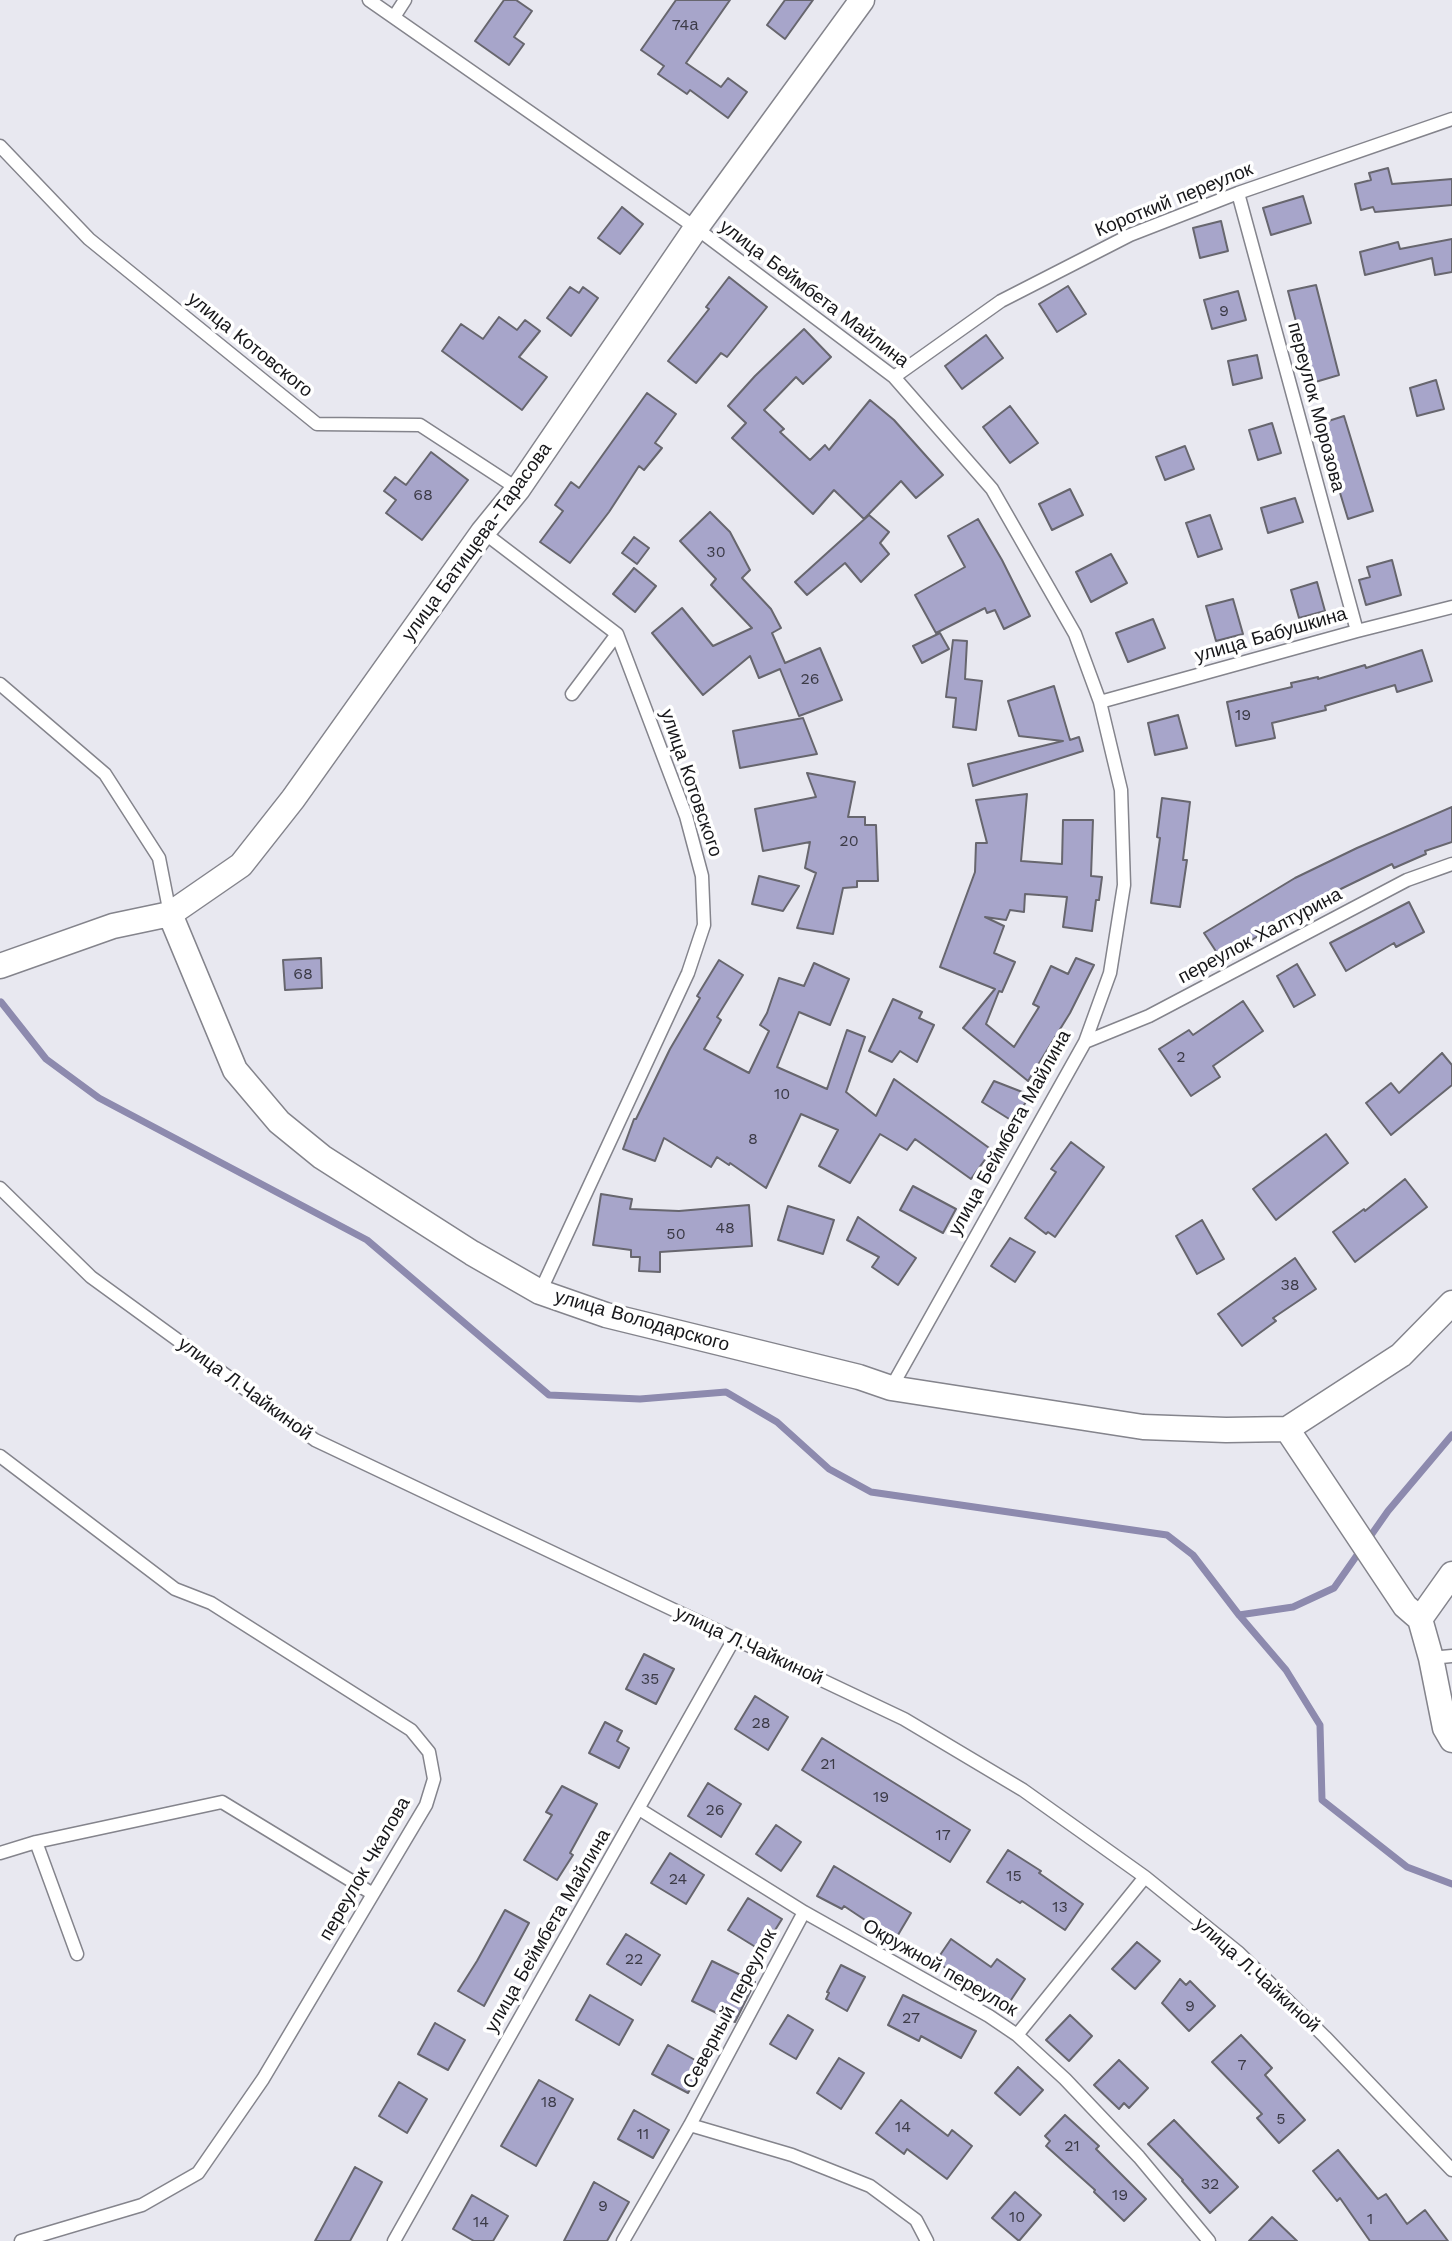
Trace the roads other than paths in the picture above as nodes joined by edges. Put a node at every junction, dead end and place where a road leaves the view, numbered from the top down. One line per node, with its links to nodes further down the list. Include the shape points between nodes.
1 (369, 0): 4 (lane, улица Беймбета Майлина)
2 (405, 0): 4 (lane)
3 (862, 0): 8 (street, улица Батищева-Тарасова)
4 (394, 17): 8 (lane, улица Беймбета Майлина)
5 (1452, 119): 7 (lane, Короткий переулок)
6 (0, 146): 10 (lane, улица Котовского, via 89,239 317,424 421,425)
7 (1238, 193): 9 (lane, Короткий переулок, via 1130,235 1001,301); 13 (lane, переулок Морозова)
8 (696, 228): 9 (lane, улица Беймбета Майлина); 10 (street, улица Батищева-Тарасова)
9 (894, 377): 17 (lane, улица Беймбета Майлина, via 992,489 1075,634)
10 (517, 489): 11 (street, улица Батищева-Тарасова)
11 (483, 532): 14 (lane); 19 (street, улица Батищева-Тарасова, via 241,865)
12 (1452, 607): 13 (lane, улица Бабушкина)
13 (1357, 631): 17 (lane, улица Бабушкина)
14 (617, 634): 16 (lane); 23 (lane, улица Котовского, via 685,816 702,876 704,925 688,973)
15 (0, 684): 19 (lane, улица Володарского, via 105,774 159,858)
16 (572, 694)
17 (1100, 702): 21 (lane, улица Беймбета Майлина, via 1121,790 1124,885 1110,973)
18 (1452, 864): 21 (lane, переулок Халтурина, via 1407,880 1149,1016)
19 (170, 914): 20 (street, улица Батищева-Тарасова, via 113,926); 23 (street, улица Володарского, via 235,1070 279,1122 322,1157)
20 (0, 966)
21 (1085, 1042): 25 (lane, улица Беймбета Майлина)
22 (0, 1188): 30 (lane, улица Л.Чайкиной, via 91,1277 315,1440)
23 (540, 1292): 25 (street, улица Володарского, via 606,1315)
24 (1452, 1303): 26 (street, via 1401,1355)
25 (891, 1388): 26 (street, улица Володарского, via 1143,1427)
26 (1287, 1429): 29 (street, via 1370,1555)
27 (0, 1456): 37 (lane, переулок Чкалова, via 175,1589 211,1603 417,1737 429,1752 434,1779 426,1805)
28 (1452, 1574): 29 (street)
29 (1420, 1619): 31 (street)
30 (734, 1639): 33 (lane, улица Беймбета Майлина); 36 (lane, улица Л.Чайкиной, via 904,1719 1023,1790)
31 (1441, 1657): 32 (street, via 1445,1728)
32 (1452, 1740)
33 (639, 1809): 38 (lane, Окружной переулок); 44 (lane, улица Беймбета Майлина)
34 (36, 1842): 35 (lane); 37 (lane, via 222,1801); 39 (lane)
35 (0, 1853)
36 (1144, 1877): 40 (lane); 42 (lane, улица Л.Чайкиной, via 1240,1953)
37 (373, 1894): 43 (lane, переулок Чкалова, via 263,2079 198,2173 142,2205)
38 (804, 1912): 40 (lane, Окружной переулок); 41 (lane, Северный переулок)
39 (77, 1954)
40 (1017, 2035): 47 (lane, Окружной переулок, via 1139,2157)
41 (690, 2125): 45 (lane, Северный переулок); 46 (lane, via 792,2155 870,2186 916,2220)
42 (1452, 2170)
43 (21, 2241)
44 (394, 2241)
45 (623, 2241)
46 (927, 2241)
47 (1209, 2241)

